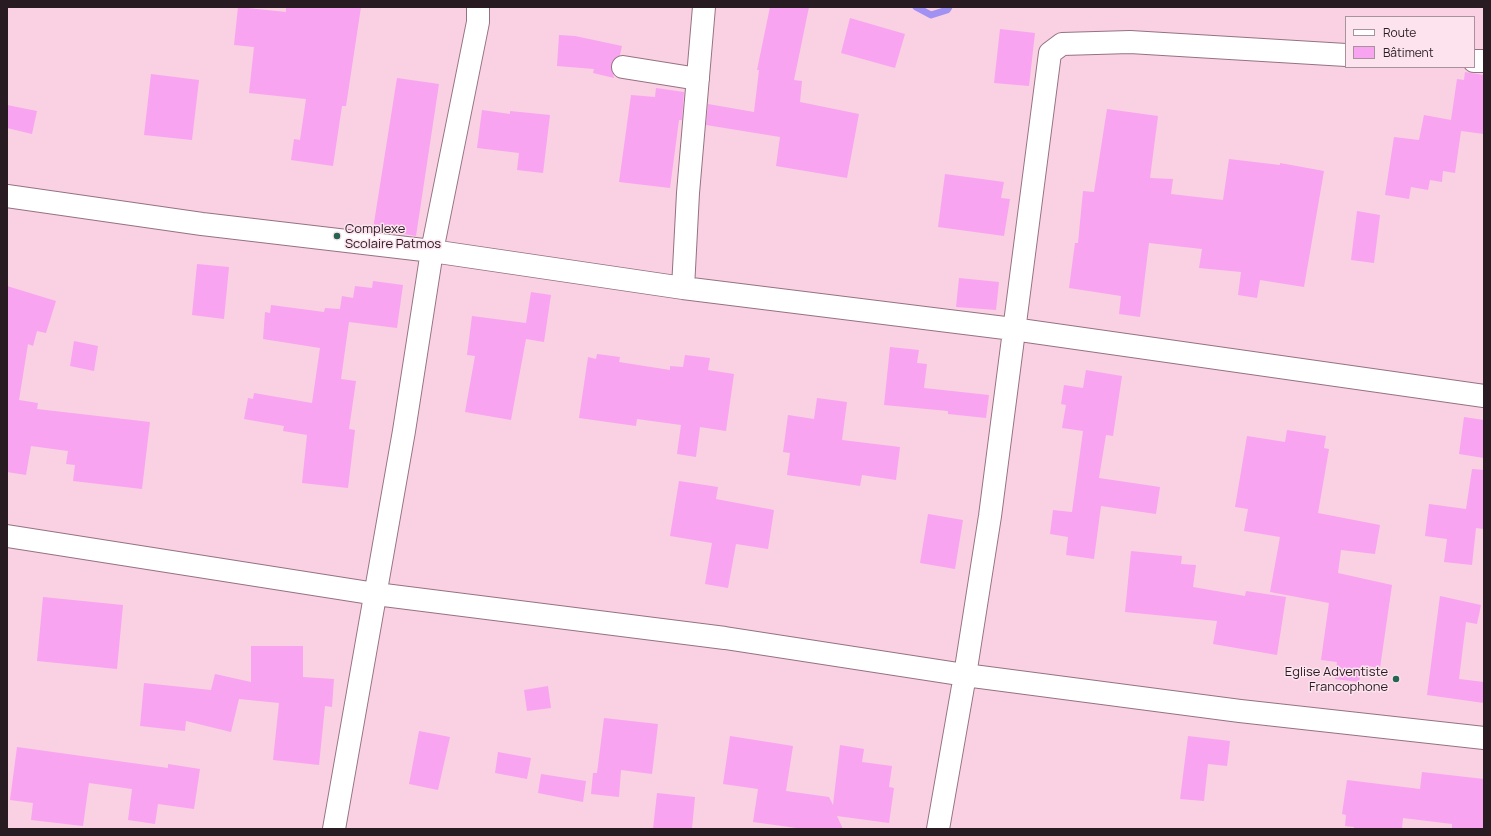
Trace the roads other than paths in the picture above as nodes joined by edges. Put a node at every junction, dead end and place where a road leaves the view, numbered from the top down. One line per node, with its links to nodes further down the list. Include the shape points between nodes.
1 (478, 7): 7 (street, via 478,22)
2 (704, 7): 5 (street)
3 (1345, 55): 9 (street, via 1130,42 1062,44 1050,53)
4 (623, 67): 5 (street)
5 (698, 78): 8 (street)
6 (7, 196): 7 (street, via 202,224)
7 (432, 251): 8 (street); 12 (street)
8 (683, 288): 9 (street)
9 (1014, 329): 10 (street); 13 (street, via 990,516)
10 (1484, 396)
11 (7, 536): 12 (street)
12 (376, 594): 13 (street, via 725,638); 15 (street)
13 (965, 675): 14 (street, via 1240,711); 16 (street)
14 (1484, 738)
15 (334, 829)
16 (938, 829)

